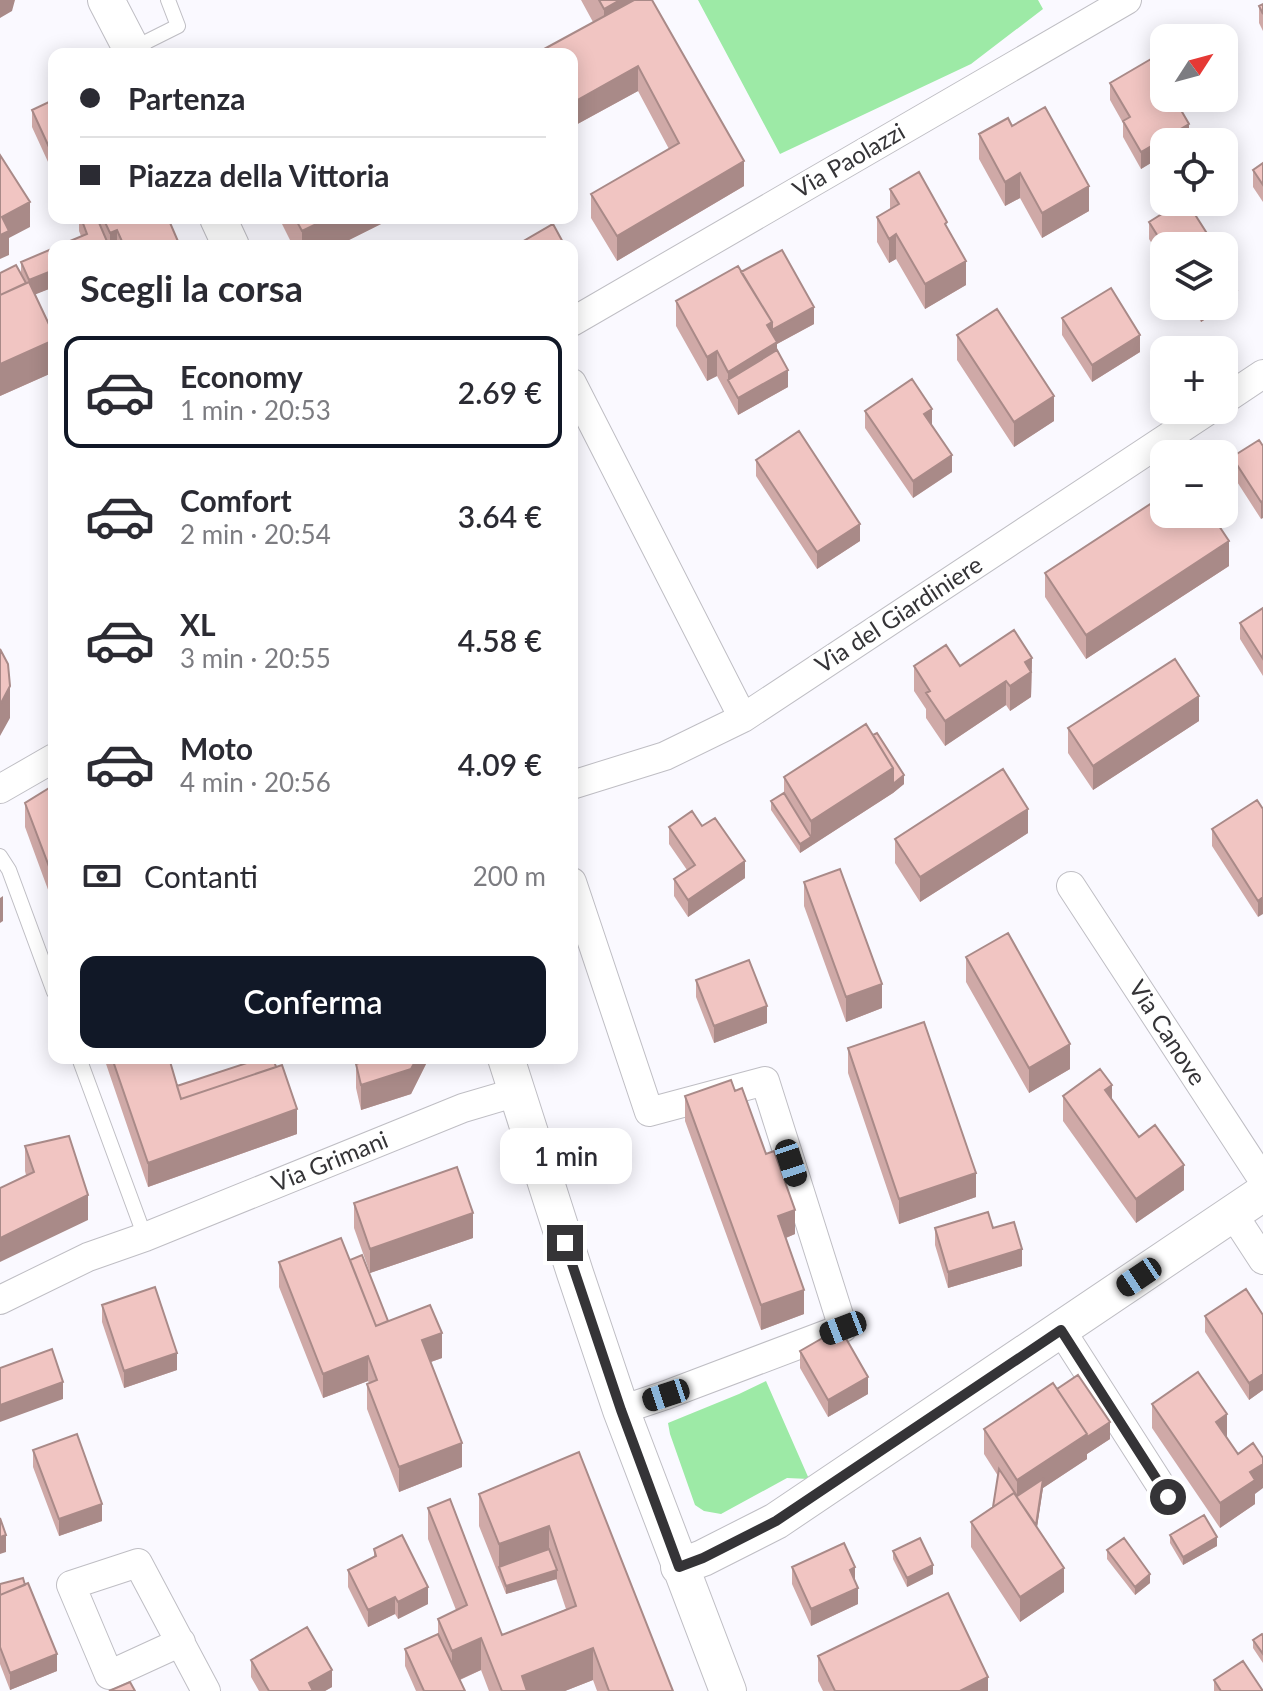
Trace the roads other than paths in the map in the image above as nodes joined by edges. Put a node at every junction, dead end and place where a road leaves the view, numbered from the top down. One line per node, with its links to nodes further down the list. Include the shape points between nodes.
1 (106, 0): 4 (street)
2 (168, 0): 5 (lane, via 178,26)
3 (1127, 0): 6 (street, Via Paolazzi)
4 (131, 48)
5 (140, 48)
6 (578, 319)
7 (1263, 374): 8 (street)
8 (1238, 391)
9 (578, 395): 11 (street)
10 (1188, 424): 11 (street, Via del Giardiniere)
11 (743, 718): 13 (street, Via del Giardiniere, via 665,756)
12 (48, 761): 14 (street)
13 (578, 783)
14 (0, 789)
15 (0, 856): 18 (lane)
16 (1071, 886): 21 (street, Via Canove)
17 (578, 900): 28 (street, via 649,1112 765,1081 843,1328)
18 (48, 976)
19 (81, 1064): 24 (lane)
20 (512, 1075): 24 (street, Via Grimani, via 463,1108); 28 (street)
21 (1263, 1180)
22 (1263, 1193): 23 (street)
23 (1233, 1214): 25 (street); 27 (street)
24 (145, 1237): 26 (street, Via Grimani, via 88,1257)
25 (1263, 1260)
26 (0, 1300)
27 (1061, 1330): 29 (street); 30 (street, via 776,1521)
28 (621, 1410): 30 (street)
29 (1168, 1497)
30 (679, 1567): 33 (street)
31 (181, 1642): 32 (street)
32 (206, 1691)
33 (728, 1691)

